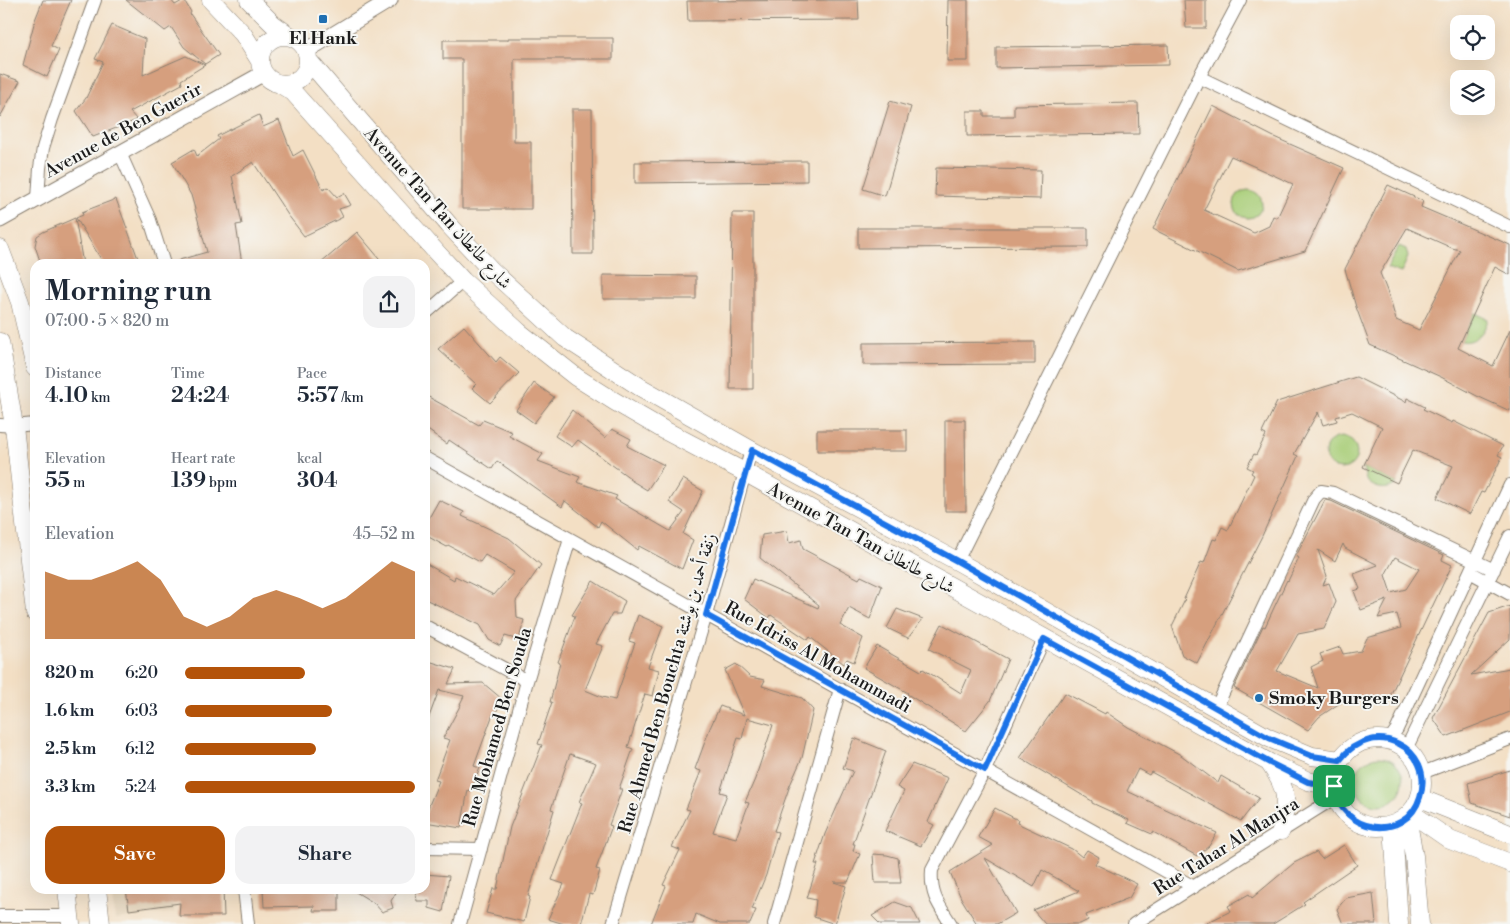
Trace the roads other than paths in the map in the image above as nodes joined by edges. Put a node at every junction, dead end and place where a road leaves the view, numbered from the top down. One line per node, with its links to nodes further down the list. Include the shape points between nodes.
1 (95, 0): 11 (street, via 49,126 40,168)
2 (211, 0): 7 (main road, via 243,34)
3 (249, 0): 6 (main road, Avenue Tan Tan شارع طانطان)
4 (390, 0): 6 (street)
5 (1240, 0): 8 (street)
6 (302, 50): 7 (main road, via 286,37 278,38 265,46 261,53); 9 (main road, via 307,68 303,76 289,84); 22 (main road, Avenue Tan Tan شارع طانطان, via 448,225 565,338 640,387)
7 (262, 67): 9 (main road, via 274,82); 10 (street, Avenue de Ben Guerir)
8 (1199, 77): 13 (street); 28 (street)
9 (280, 84): 16 (main road, Avenue Tan Tan شارع طانطان, via 294,92)
10 (120, 154): 11 (street, Avenue de Ben Guerir); 15 (street, via 150,220)
11 (38, 199): 12 (street, Avenue de Ben Guerir)
12 (0, 220)
13 (1510, 227)
14 (0, 249): 19 (main road, via 20,302)
15 (162, 259)
16 (463, 281): 17 (street); 24 (main road, Avenue Tan Tan شارع طانطان, via 519,332 576,377 664,430)
17 (430, 310)
18 (0, 342): 21 (main road)
19 (30, 346)
20 (30, 424): 21 (street)
21 (7, 426): 31 (main road)
22 (752, 450): 24 (street, Rue Ahmed Ben Bouchta زنقة أحمد بن بوشتة); 28 (main road, Avenue Tan Tan شارع طانطان)
23 (430, 461): 27 (street, Rue Idriss Al Mohammadi)
24 (746, 473): 34 (street, Rue Ahmed Ben Bouchta زنقة أحمد بن بوشتة); 36 (main road, Avenue Tan Tan شارع طانطان)
25 (1510, 485): 29 (street)
26 (1510, 536): 30 (street)
27 (570, 539): 34 (street, Rue Idriss Al Mohammadi); 37 (street, Rue Mohamed Ben Souda)
28 (957, 561): 39 (main road, Avenue Tan Tan شارع طانطان)
29 (1472, 566): 30 (street); 32 (street); 39 (street, via 1333,493 1321,491 1314,499); 41 (street)
30 (1494, 570): 32 (street)
31 (30, 580)
32 (1488, 582): 33 (street); 42 (street)
33 (1510, 594)
34 (706, 615): 38 (street, Rue Idriss Al Mohammadi); 65 (street, Rue Ahmed Ben Bouchta زنقة أحمد بن بوشتة)
35 (430, 629): 37 (street)
36 (1044, 639): 44 (main road, Avenue Tan Tan شارع طانطان); 45 (street)
37 (527, 681): 53 (street, Rue Mohamed Ben Souda)
38 (840, 689): 45 (street, Rue Idriss Al Mohammadi); 61 (street)
39 (1216, 708): 43 (main road, Avenue Tan Tan شارع طانطان, via 1292,749)
40 (1510, 739): 46 (street)
41 (1390, 740): 42 (main road); 43 (main road, via 1361,742)
42 (1406, 749): 46 (main road)
43 (1340, 760): 47 (main road, via 1334,778)
44 (1270, 763): 47 (main road, Avenue Tan Tan شارع طانطان); 50 (main road, via 1281,778 1286,795)
45 (985, 770): 55 (street, Rue Idriss Al Mohammadi); 66 (street, via 932,870 930,884 935,899)
46 (1422, 773): 48 (main road)
47 (1335, 792): 49 (main road, via 1345,812 1358,823 1376,827); 50 (street, Rue Tahar Al Manjra)
48 (1420, 798): 49 (main road); 51 (main road)
49 (1404, 818): 54 (main road); 68 (main road); 69 (main road, via 1414,856)
50 (1281, 831): 55 (street, Rue Tahar Al Manjra)
51 (1510, 834)
52 (430, 848): 53 (street)
53 (480, 849): 64 (street, Rue Mohamed Ben Souda)
54 (1510, 863)
55 (1194, 886): 67 (street, Rue Tahar Al Manjra)
56 (68, 894): 60 (main road)
57 (97, 894): 62 (main road)
58 (245, 894): 63 (street)
59 (0, 916): 60 (street)
60 (71, 920)
61 (778, 921)
62 (101, 924)
63 (248, 924)
64 (460, 924)
65 (613, 924)
66 (951, 924)
67 (1134, 924)
68 (1399, 924)
69 (1420, 924)

